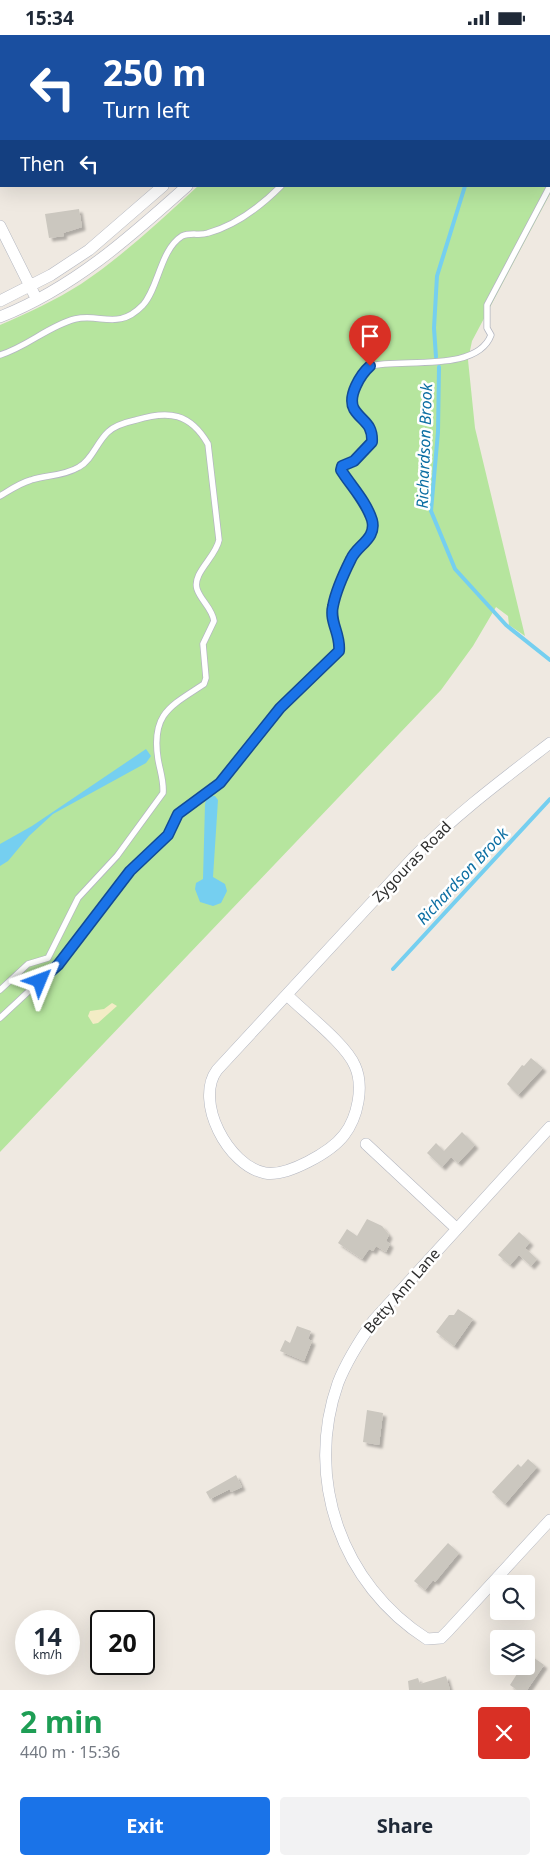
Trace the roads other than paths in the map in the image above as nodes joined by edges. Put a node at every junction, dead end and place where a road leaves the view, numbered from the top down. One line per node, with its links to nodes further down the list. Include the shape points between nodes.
1 (186, 187): 5 (street)
2 (280, 187): 11 (lane, via 246,216 208,233 190,234 177,240 144,304 131,315 117,320 77,319)
3 (549, 187): 16 (lane, via 486,305 487,328 491,335 488,344 472,355 443,361 370,366 354,391 353,408 366,420 372,442 341,470 372,519 372,526 368,540 352,556 333,605 332,622 339,637 339,651 280,708 220,783 178,814 168,835 130,871 58,965)
4 (159, 189): 5 (street); 7 (street, via 89,250)
5 (166, 204): 8 (street, via 109,254)
6 (0, 226): 7 (street)
7 (30, 287): 8 (street); 9 (street)
8 (37, 300): 10 (street)
9 (0, 301)
10 (0, 317)
11 (0, 355)
12 (0, 496): 14 (lane, via 29,480 80,467 103,437 119,426 152,415 174,415 192,423 208,444 219,540 197,583 214,621 203,644 206,678 204,684 174,702 158,724 156,750 164,782 163,793 117,856 78,898 48,958 28,964)
13 (550, 743): 15 (street, Zygouras Road, via 439,832)
14 (0, 990)
15 (286, 995): 15 (street, Zygouras Road, via 217,1070 209,1087 211,1115 226,1142 245,1164 266,1173 281,1173 300,1166 338,1140 351,1123 358,1096 359,1079 351,1058)
16 (0, 1018)
17 (550, 1127): 19 (street, Betty Ann Lane)
18 (366, 1144): 19 (street)
19 (457, 1229): 20 (street, Betty Ann Lane, via 374,1320 354,1350 339,1382 329,1416 325,1451 327,1487 335,1521 353,1562 378,1598 404,1623 427,1639 434,1640 448,1631)
20 (550, 1520)

